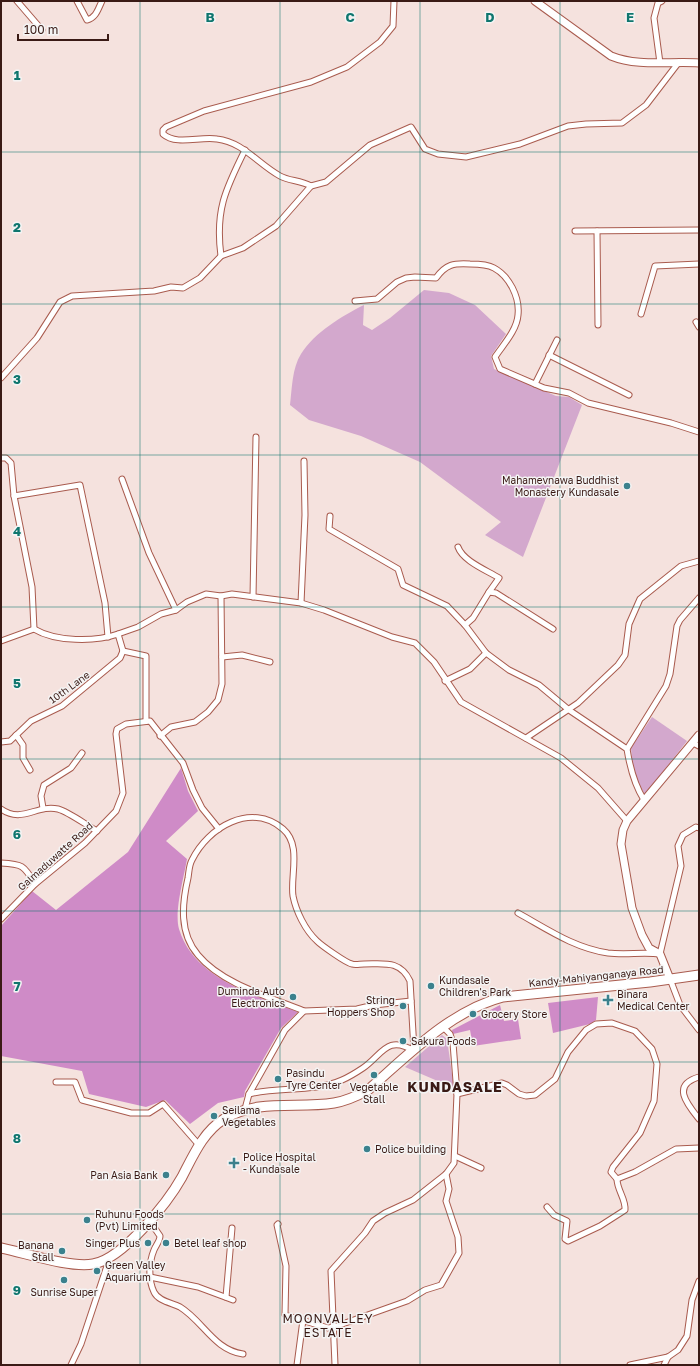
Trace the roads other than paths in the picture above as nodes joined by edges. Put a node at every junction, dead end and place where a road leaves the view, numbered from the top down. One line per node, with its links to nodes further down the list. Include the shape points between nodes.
1 (17, 1): 7 (street)
2 (77, 1): 3 (street, via 87,20 96,14)
3 (102, 1)
4 (394, 1): 11 (street, via 393,26 380,42 347,66 310,82 204,111 163,130 163,134 168,138 176,140 217,138)
5 (535, 1): 10 (street, via 611,56 621,60)
6 (662, 1): 10 (street, via 658,3 654,18)
7 (42, 30)
8 (679, 62): 9 (street); 10 (street); 12 (street, via 646,105 622,123 568,126 520,144 466,157 438,154 425,149 411,127 370,145 326,182)
9 (699, 63)
10 (660, 64)
11 (245, 150): 12 (street, via 280,176); 16 (street, via 220,212 218,236)
12 (311, 186): 16 (street, via 276,226 243,248)
13 (699, 230): 15 (street)
14 (575, 231): 15 (street)
15 (598, 231): 20 (street)
16 (221, 256): 23 (street, via 200,278 183,288 72,296 60,302 37,338)
17 (699, 264): 19 (street, via 655,266)
18 (355, 301): 24 (street, via 377,299 397,282 406,278 436,278 442,270 456,262 493,268 506,278 514,291 518,315 509,337 495,357 496,363 500,369)
19 (641, 314)
20 (598, 325)
21 (557, 340): 22 (street)
22 (549, 355): 24 (street); 25 (street)
23 (1, 378)
24 (534, 384): 26 (street, via 569,393 588,402)
25 (630, 395)
26 (699, 432)
27 (256, 437): 37 (street)
28 (1, 458): 31 (street, via 6,458 10,463)
29 (304, 461): 39 (street, via 305,515)
30 (122, 479): 40 (street, via 150,553)
31 (14, 496): 42 (street, via 32,587); 45 (street, via 80,485 105,603)
32 (330, 516): 41 (street, via 329,529 398,570 403,585 447,606)
33 (458, 547): 35 (street, via 468,559 499,578)
34 (699, 561): 52 (street, via 681,566 640,599 629,624 625,655 613,671)
35 (489, 592): 41 (street, via 473,618); 43 (street, via 496,593)
36 (221, 596): 37 (street, via 232,594); 40 (street, via 206,594); 49 (street)
37 (253, 597): 39 (street)
38 (699, 598): 60 (street, via 677,626 666,686)
39 (301, 603): 51 (street, via 415,643 434,662)
40 (176, 610): 44 (street, via 161,614 138,627)
41 (465, 625): 48 (street)
42 (34, 629): 45 (street, via 57,638); 46 (street)
43 (553, 629)
44 (118, 634): 45 (street); 47 (street)
45 (108, 637)
46 (1, 642)
47 (123, 651): 53 (street, via 146,656); 54 (street, 10th Lane, via 120,658 62,706 31,721)
48 (486, 652): 51 (street, via 470,669); 52 (street, via 509,670 539,685)
49 (222, 657): 50 (street, via 242,655); 56 (street, via 222,684 218,700 208,712 194,722 171,727)
50 (270, 662)
51 (446, 681): 57 (street, via 460,702)
52 (569, 710): 57 (street); 60 (street)
53 (146, 722): 56 (street, via 150,721); 69 (street, Galmaduwatte Road, via 126,724 117,729 123,794 116,811)
54 (16, 735): 58 (street, 10th Lane, via 10,741); 62 (street, via 23,745 23,758)
55 (699, 735): 59 (street)
56 (160, 736): 68 (street, via 183,763 202,808)
57 (526, 738): 66 (street, via 561,758 598,788)
58 (1, 742)
59 (696, 745): 63 (street)
60 (627, 749): 63 (street, via 631,773)
61 (82, 753): 64 (street, via 71,768 44,785 41,796)
62 (30, 770)
63 (644, 800): 66 (street)
64 (43, 808): 65 (street, via 26,814 9,814); 69 (street, via 59,809)
65 (1, 809)
66 (626, 821): 74 (street, via 621,844 632,908 649,948)
67 (699, 828): 74 (street, via 696,827 683,835 678,846 681,866)
68 (219, 829): 77 (street, via 238,819 251,816 270,821 284,830 294,851 293,896 303,924 310,934 317,942 352,965 387,964 406,971 410,981); 78 (street, via 206,839 192,861 183,901 184,927 197,954 208,965 231,981)
69 (97, 831): 71 (street, Galmaduwatte Road)
70 (1, 863): 71 (street, via 20,864)
71 (35, 884): 73 (street, Galmaduwatte Road)
72 (518, 913): 74 (street, via 577,946 610,953)
73 (1, 919)
74 (660, 954): 76 (street)
75 (699, 975): 76 (highway, Kandy-Mahiyanganaya Road)
76 (670, 979): 79 (highway, Kandy-Mahiyanganaya Road, via 503,997 474,1007); 80 (street, via 680,1005)
77 (411, 1001): 78 (street, via 357,1009); 81 (street)
78 (304, 1011): 84 (street, via 285,1030)
79 (443, 1027): 81 (highway, Kandy-Mahiyanganaya Road); 85 (street, via 450,1034 453,1043)
80 (699, 1030)
81 (414, 1051): 84 (street, via 404,1044 390,1046 382,1050 364,1068 341,1081 312,1088 283,1088); 86 (highway, Kandy-Mahiyanganaya Road, via 368,1090 344,1101 281,1104)
82 (699, 1077): 87 (street, via 688,1080 683,1092 684,1098)
83 (56, 1082): 88 (street, via 75,1082 82,1100 131,1112 149,1113 163,1104)
84 (249, 1094): 86 (street)
85 (457, 1094): 90 (street); 93 (street, via 502,1083 519,1094 535,1095 555,1079 568,1052 586,1030 596,1024 612,1023 635,1032 652,1049 657,1064 654,1101 640,1133 613,1167 611,1172)
86 (245, 1109): 88 (highway, Kandy-Mahiyanganaya Road, via 223,1120)
87 (699, 1119)
88 (199, 1145): 95 (highway, Kandy-Mahiyanganaya Road, via 177,1185)
89 (699, 1148): 93 (street, via 676,1149)
90 (455, 1156): 91 (street); 92 (street, via 454,1163)
91 (481, 1168)
92 (446, 1174): 105 (street, via 413,1200 373,1221 331,1271); 105 (street, via 449,1189 446,1201 458,1237 459,1253 441,1285 425,1290 407,1301)
93 (617, 1179): 94 (street, via 626,1210 568,1241 565,1239 567,1221 554,1215)
94 (547, 1207)
95 (149, 1220): 99 (highway, Kandy-Mahiyanganaya Road, via 130,1242); 100 (street, via 160,1236 151,1262)
96 (278, 1224): 104 (street, via 286,1266 285,1315)
97 (232, 1228): 102 (street)
98 (1, 1248): 99 (highway, Kandy-Mahiyanganaya Road, via 78,1264 93,1264)
99 (110, 1257): 108 (street, via 81,1344)
100 (150, 1277): 102 (street, via 198,1287); 106 (street, via 154,1293 162,1300 189,1314 227,1349)
101 (699, 1281): 107 (street, via 692,1300 687,1336 678,1350)
102 (226, 1297): 103 (street)
103 (233, 1300)
104 (303, 1320): 105 (street, via 328,1328); 109 (street)
105 (334, 1327): 110 (street)
106 (243, 1354)
107 (668, 1357): 111 (street); 112 (street)
108 (71, 1365)
109 (297, 1365)
110 (335, 1365)
111 (630, 1365)
112 (664, 1365)

